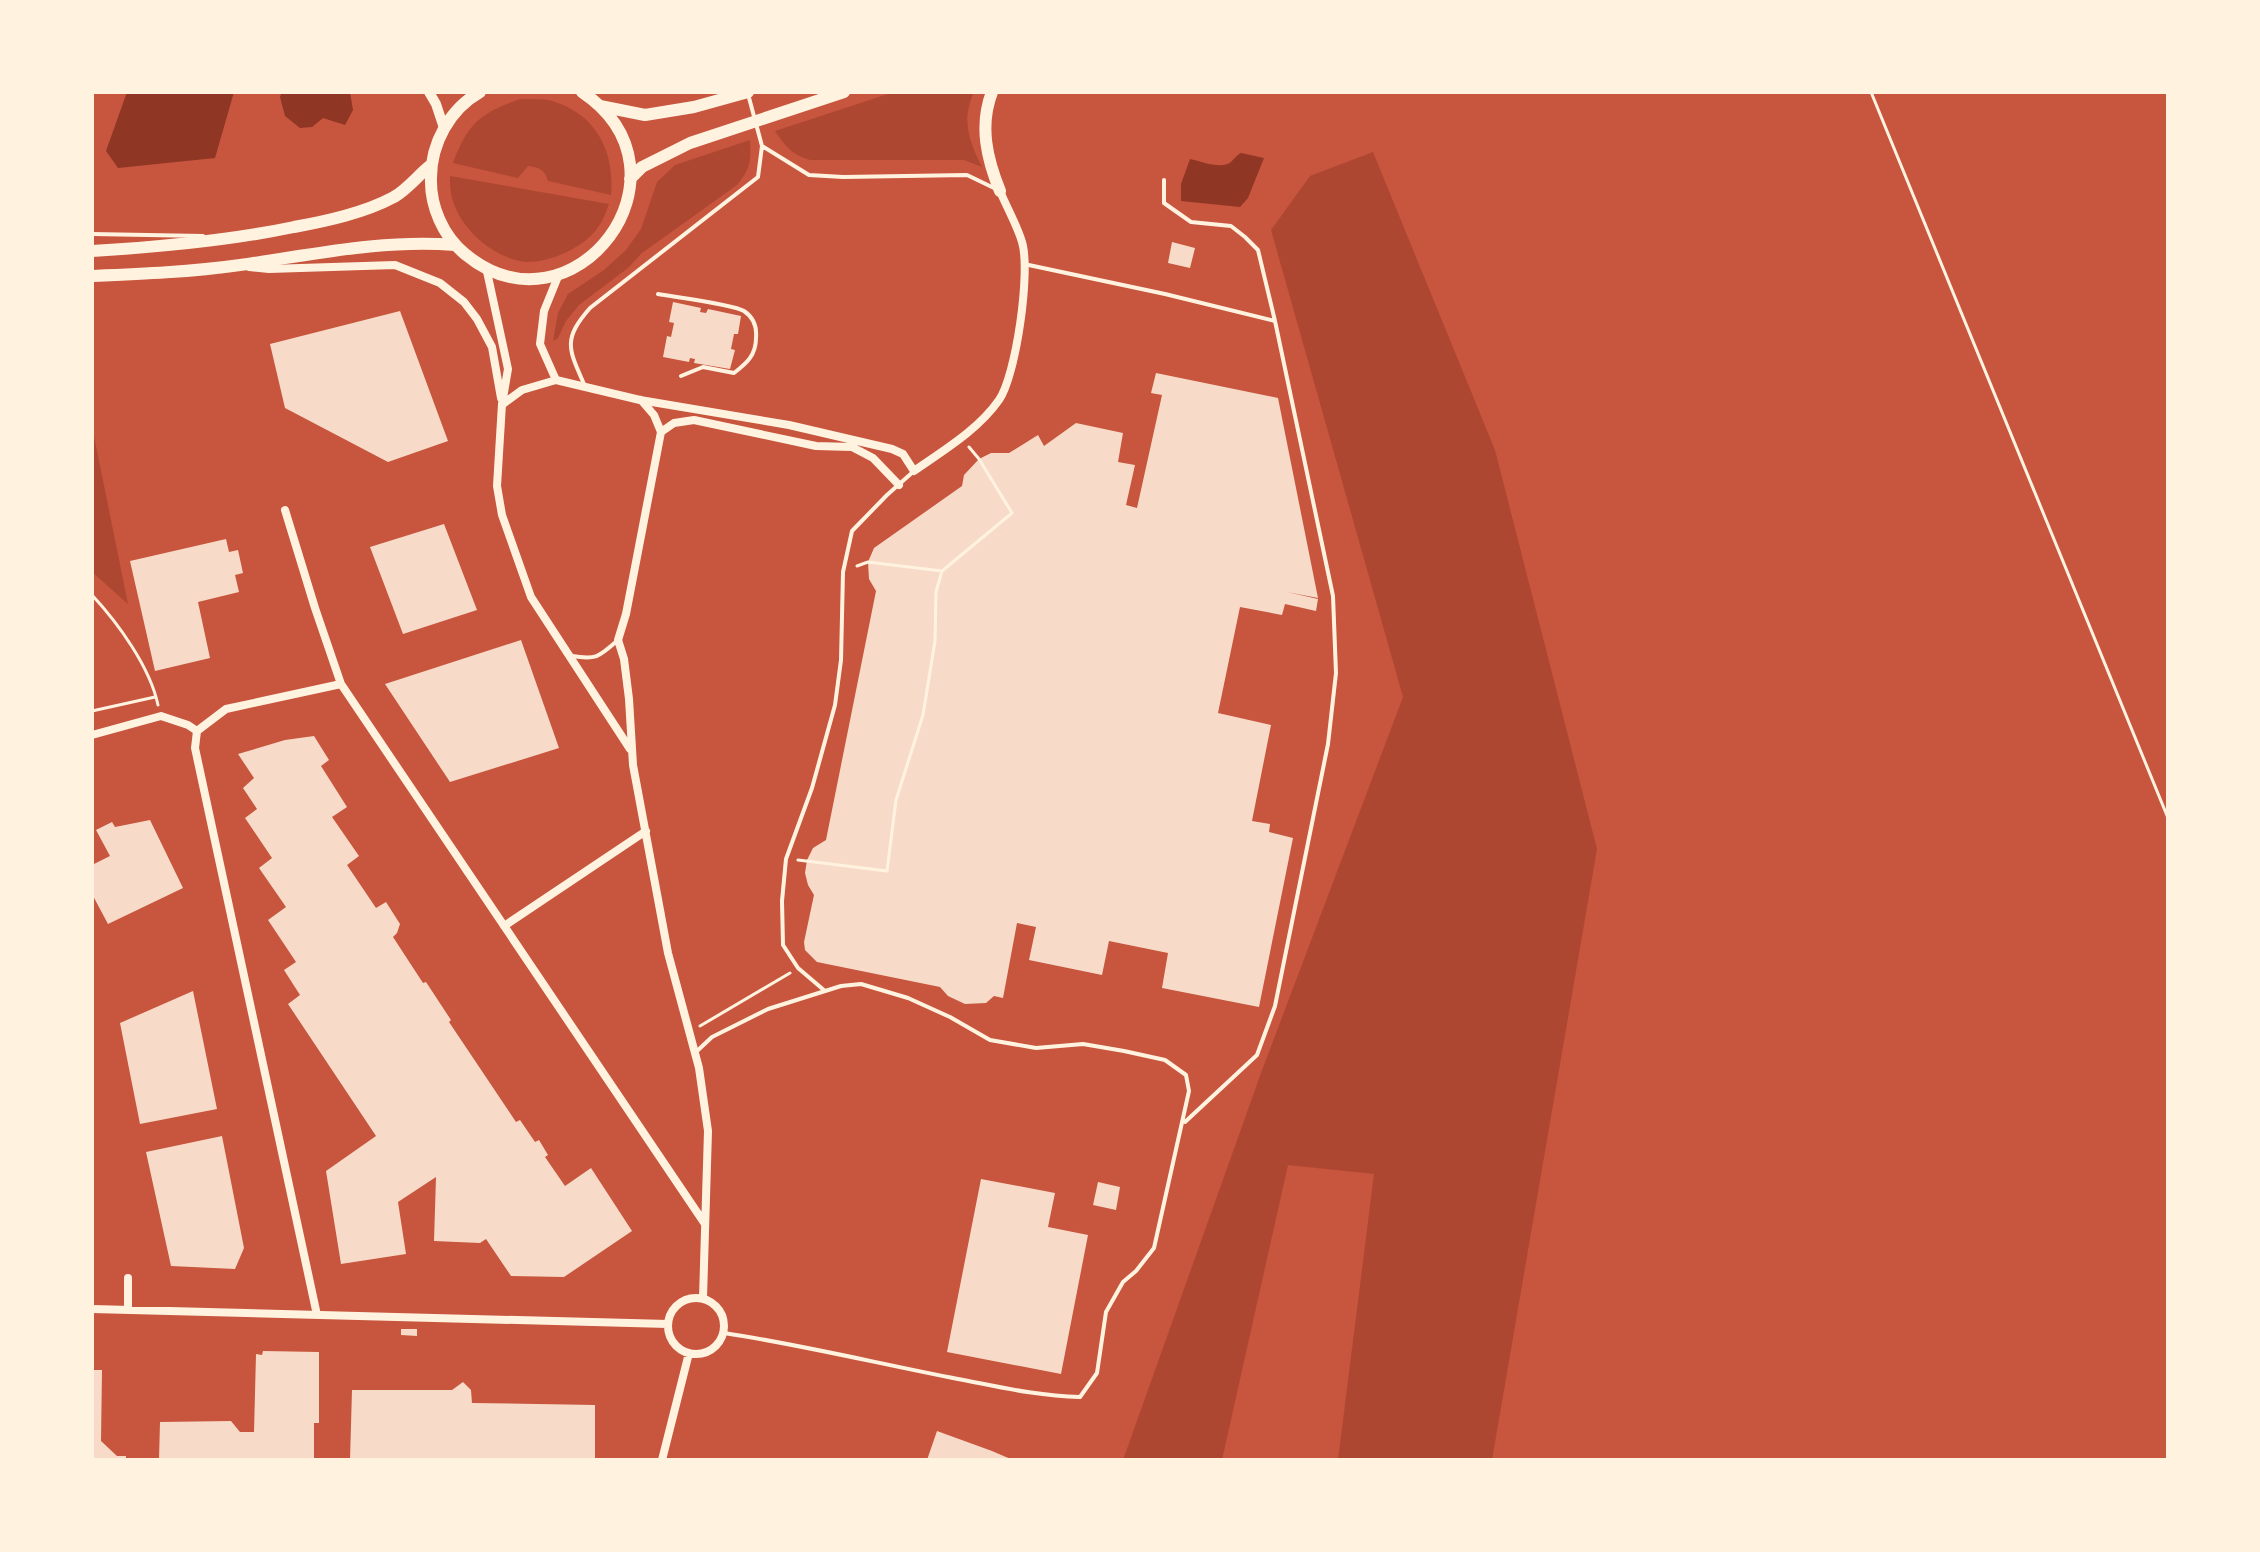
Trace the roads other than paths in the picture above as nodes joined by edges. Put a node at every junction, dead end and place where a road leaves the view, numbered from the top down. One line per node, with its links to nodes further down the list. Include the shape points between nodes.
1 (429, 92): 8 (street)
2 (480, 92): 8 (main road)
3 (582, 92): 7 (main road)
4 (844, 92): 11 (main road, via 690,143 642,167)
5 (992, 92): 13 (main road, via 984,131)
6 (745, 93): 7 (main road, via 645,115); 9 (lane)
7 (600, 106): 11 (main road, via 620,132)
8 (444, 128): 10 (main road)
9 (762, 146): 13 (lane, via 809,175 967,175); 27 (lane, via 758,177 578,322 570,354)
10 (431, 165): 15 (main road, via 394,197 327,221); 16 (main road, via 436,213)
11 (630, 179): 21 (main road, via 628,200 610,238 587,260)
12 (1164, 180): 24 (lane, via 1164,203 1191,222 1231,226 1258,250)
13 (1000, 191): 18 (street, via 1023,244)
14 (92, 234): 15 (lane)
15 (249, 236): 17 (main road)
16 (455, 245): 19 (main road, via 410,242); 20 (main road)
17 (92, 251)
18 (1024, 264): 24 (lane); 31 (street, via 1022,309 1002,396 987,416)
19 (237, 266): 22 (main road); 29 (street, via 395,265 440,283 464,302 492,347)
20 (486, 267): 21 (main road, via 514,277); 29 (street, via 508,369)
21 (559, 274): 26 (street, via 544,311 540,344)
22 (92, 276)
23 (658, 294): 25 (lane, via 742,310 753,320 757,334 749,361 734,373 703,367)
24 (1275, 321): 44 (lane, via 1333,596 1336,673 1328,744 1275,1006 1257,1055)
25 (681, 376)
26 (556, 380): 27 (street); 29 (street, via 516,393)
27 (585, 386): 28 (street)
28 (640, 400): 30 (street); 31 (street, via 892,449 903,454)
29 (502, 404): 35 (street, via 497,486 502,515 531,597)
30 (661, 432): 32 (street, via 674,423 694,420 816,446 852,447 873,458); 34 (street)
31 (914, 471): 32 (lane)
32 (899, 485): 42 (lane, via 852,531 843,572 835,705 786,859 783,945 798,968)
33 (285, 510): 36 (street)
34 (618, 640): 35 (lane, via 600,656); 39 (street)
35 (569, 655): 39 (street)
36 (341, 684): 37 (street, via 226,709); 41 (street)
37 (197, 731): 38 (street, via 161,716); 50 (street, via 195,748)
38 (92, 735)
39 (632, 752): 40 (street)
40 (646, 831): 41 (street); 43 (street, via 668,953)
41 (504, 926): 45 (street)
42 (825, 991): 43 (lane, via 768,1009 712,1037); 44 (lane, via 861,984 908,998 990,1040 1036,1048 1083,1044 1165,1060 1186,1075)
43 (696, 1052): 45 (street, via 708,1131)
44 (1183, 1124): 52 (lane, via 1154,1248 1123,1282 1106,1312 1097,1373 1080,1397 1046,1397)
45 (705, 1224): 47 (street)
46 (128, 1278): 49 (street)
47 (703, 1298): 51 (street, via 684,1300); 52 (street, via 723,1315)
48 (92, 1309): 49 (street)
49 (128, 1310): 50 (street)
50 (317, 1315): 51 (street)
51 (668, 1324): 53 (street, via 673,1343)
52 (724, 1333): 53 (street, via 707,1352)
53 (689, 1353): 54 (street)
54 (662, 1460)

